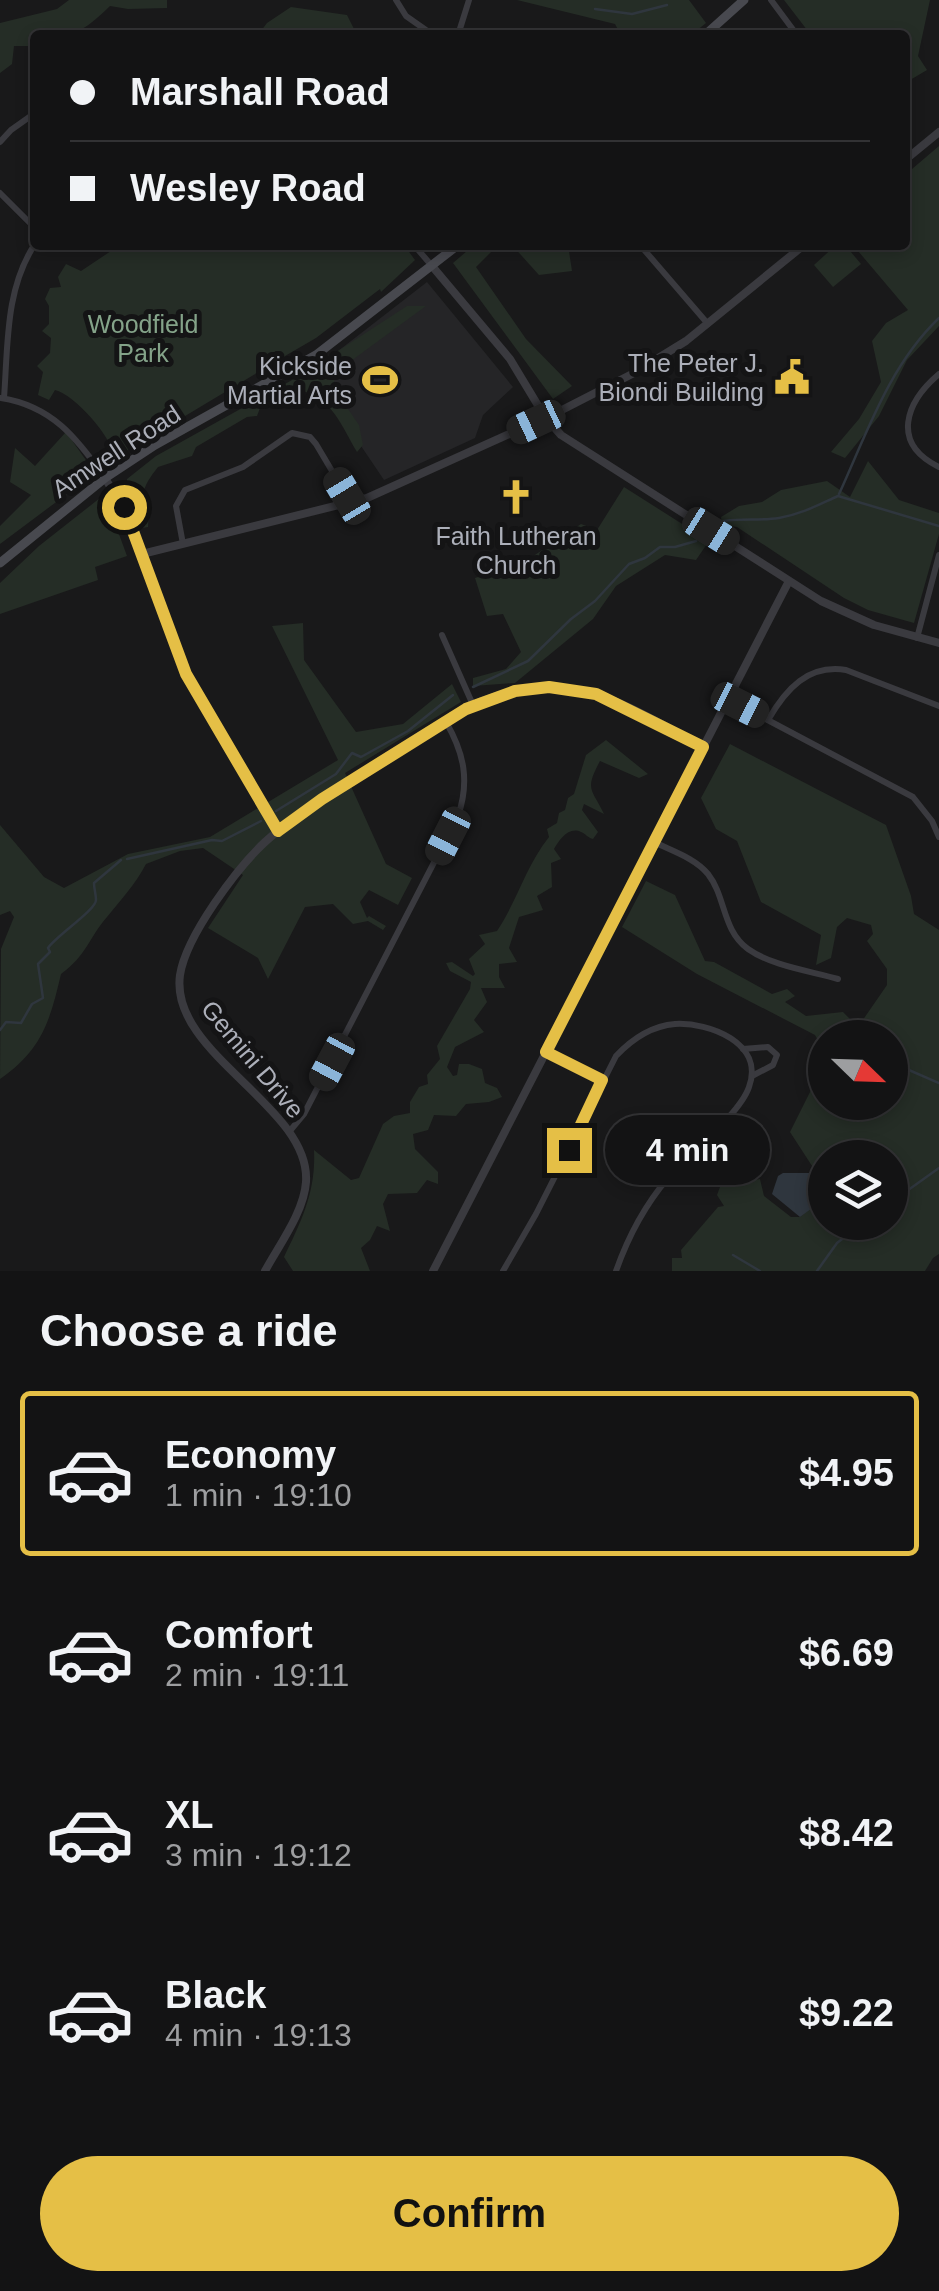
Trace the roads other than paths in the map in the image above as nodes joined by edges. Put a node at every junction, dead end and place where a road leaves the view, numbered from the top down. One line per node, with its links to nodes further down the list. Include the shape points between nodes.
1 (396, 0): 5 (street)
2 (469, 0): 6 (street)
3 (744, 0): 7 (main road)
4 (771, 0): 8 (street)
5 (426, 30)
6 (460, 30)
7 (711, 30)
8 (793, 30)
9 (30, 117): 11 (street)
10 (939, 132): 12 (street)
11 (0, 142)
12 (910, 156)
13 (0, 193): 14 (street)
14 (30, 223)
15 (32, 250): 23 (street, via 14,294)
16 (418, 250): 20 (street)
17 (452, 250): 20 (main road, Amwell Road)
18 (644, 250): 21 (street)
19 (798, 250): 21 (street)
20 (432, 266): 24 (street, via 510,359); 26 (main road, Amwell Road, via 316,355)
21 (708, 324): 24 (street, via 651,363)
22 (939, 374): 25 (street, via 917,394 908,415 921,456)
23 (2, 398): 26 (street, via 54,417)
24 (545, 418): 27 (street); 32 (street, via 561,435)
25 (939, 468)
26 (105, 478): 29 (street); 31 (main road, Amwell Road)
27 (351, 502): 28 (street); 28 (street, via 316,444 292,433 243,468 185,490 176,511)
28 (182, 544): 29 (street)
29 (142, 554): 42 (street, via 186,674)
30 (939, 555): 34 (street)
31 (0, 564)
32 (789, 581): 34 (street, via 837,610); 36 (street)
33 (442, 635): 37 (street)
34 (917, 638): 35 (street)
35 (939, 643)
36 (728, 699): 39 (street); 41 (street)
37 (473, 705): 40 (street, Gemini Drive); 41 (street, Gemini Drive, via 525,689 580,690)
38 (939, 706): 39 (street, via 832,668 792,686)
39 (768, 720): 43 (street, via 913,797)
40 (446, 722): 42 (street, Gemini Drive); 50 (street, via 464,762 458,816 314,1096)
41 (703, 747): 44 (street)
42 (278, 831): 50 (street, Gemini Drive, via 224,888 187,953 180,985 194,1028)
43 (939, 838)
44 (654, 842): 45 (street, via 706,872 746,948); 47 (street)
45 (838, 978)
46 (743, 1049): 48 (street); 48 (street, via 768,1048 777,1055 773,1065); 49 (street, via 704,1026 665,1026 626,1045)
47 (546, 1052): 49 (street); 52 (street)
48 (752, 1076): 54 (street, via 737,1106 656,1194)
49 (602, 1080): 53 (street)
50 (289, 1132): 51 (street, Gemini Drive, via 303,1156 305,1190)
51 (265, 1271)
52 (433, 1271)
53 (502, 1271)
54 (616, 1271)

